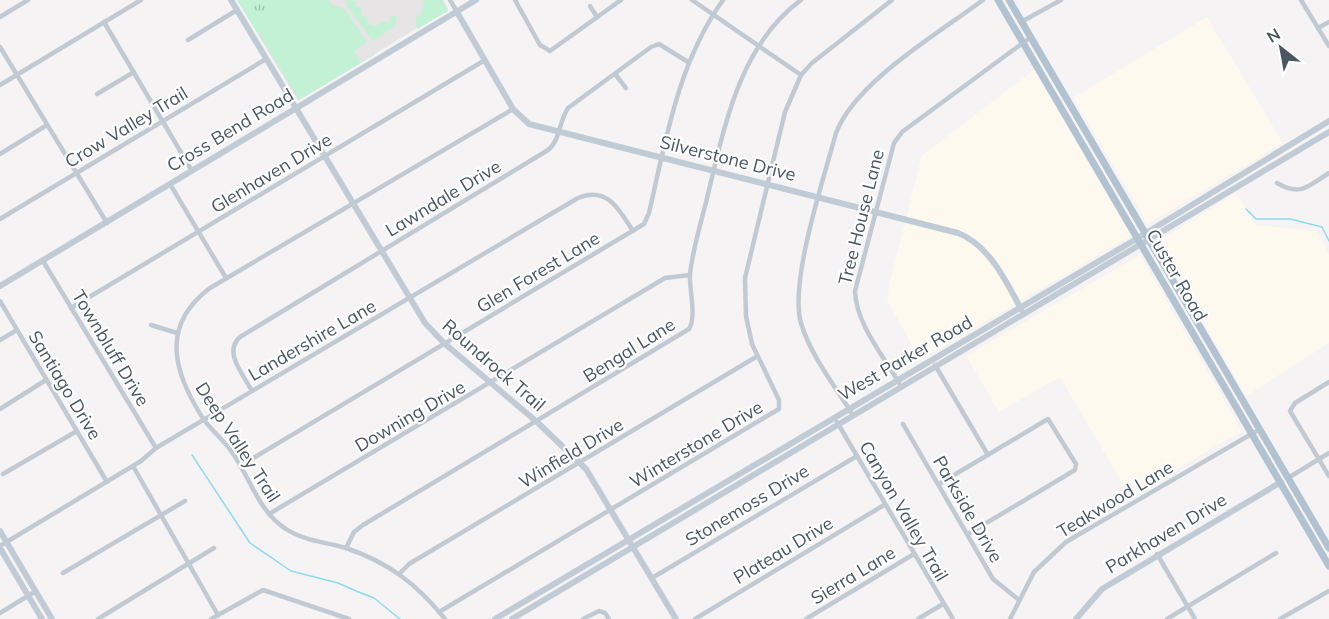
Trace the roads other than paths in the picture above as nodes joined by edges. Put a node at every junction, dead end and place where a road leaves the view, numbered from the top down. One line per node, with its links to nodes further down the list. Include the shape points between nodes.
1 (28, 0): 22 (street)
2 (141, 0): 25 (street)
3 (231, 0): 19 (street, Roundrock Trail)
4 (450, 0): 20 (street, Silverstone Drive)
5 (476, 0): 20 (street, Cross Bend Road)
6 (515, 0): 23 (street, via 545,51 554,49)
7 (621, 0): 23 (street)
8 (692, 0): 21 (street)
9 (723, 0): 21 (street, Glen Forest Lane)
10 (801, 0): 32 (street, Bengal Lane, via 775,23)
11 (892, 0): 41 (street, Winterstone Drive, via 828,48)
12 (983, 0): 67 (street, via 855,99 840,124)
13 (998, 0): 27 (main road, Custer Road)
14 (1009, 0): 24 (main road, Custer Road)
15 (1061, 0): 17 (street)
16 (1301, 0): 28 (street)
17 (1052, 2): 24 (street)
18 (590, 6): 23 (street)
19 (237, 10): 30 (street); 35 (street, Roundrock Trail)
20 (457, 12): 36 (street, Silverstone Drive); 45 (street, Cross Bend Road)
21 (712, 15): 32 (street); 37 (street, Glen Forest Lane)
22 (0, 17)
23 (597, 17)
24 (1022, 21): 27 (street); 29 (main road, Custer Road)
25 (104, 22): 38 (street); 40 (street)
26 (1329, 22): 28 (street)
27 (1014, 27): 31 (main road, Custer Road)
28 (1318, 28): 33 (street)
29 (1031, 37): 31 (street, Tree House Lane); 76 (main road, Custer Road)
30 (188, 40)
31 (1023, 42): 71 (street, Tree House Lane, via 899,135); 76 (main road, Custer Road)
32 (758, 46): 41 (street); 60 (street, Bengal Lane, via 740,82)
33 (1329, 46)
34 (0, 47): 40 (street)
35 (266, 59): 45 (street, Roundrock Trail); 47 (street, Crow Valley Trail)
36 (485, 60): 46 (street, Silverstone Drive); 56 (street, Glenhaven Drive)
37 (688, 62): 39 (street, Lawndale Drive, via 656,45); 57 (street, Glen Forest Lane)
38 (134, 72): 44 (street); 47 (street)
39 (615, 74): 43 (street); 50 (street, Lawndale Drive, via 568,108)
40 (17, 75): 42 (street); 49 (street)
41 (801, 75): 64 (street, Winterstone Drive, via 785,112)
42 (0, 85)
43 (626, 88)
44 (97, 94)
45 (296, 108): 56 (street, Roundrock Trail); 59 (street, Cross Bend Road)
46 (513, 108): 50 (street, Silverstone Drive, via 529,124); 69 (street, Deep Valley Trail)
47 (162, 120): 59 (street); 61 (street, Crow Valley Trail)
48 (1329, 121): 52 (street, West Parker Road)
49 (47, 125): 55 (street); 61 (street)
50 (558, 131): 57 (street, Silverstone Drive); 77 (street, Lawndale Drive, via 548,150)
51 (1329, 132): 53 (street, West Parker Road)
52 (1300, 138): 53 (street); 54 (street, West Parker Road)
53 (1305, 146): 58 (street, West Parker Road)
54 (1280, 151): 58 (street); 68 (street, West Parker Road)
55 (0, 154)
56 (325, 157): 69 (street, Roundrock Trail); 75 (street, Glenhaven Drive)
57 (662, 158): 60 (street, Silverstone Drive); 74 (street, Glen Forest Lane, via 647,220)
58 (1284, 158): 70 (street, West Parker Road)
59 (192, 171): 66 (street, Cross Bend Road)
60 (714, 172): 64 (street, Silverstone Drive); 80 (street, Bengal Lane)
61 (76, 173): 72 (street, Crow Valley Trail); 73 (street)
62 (1327, 174): 63 (street); 65 (street, via 1298,191)
63 (1329, 181)
64 (767, 183): 67 (street, Silverstone Drive); 96 (street, Winterstone Drive, via 745,278 746,316)
65 (1277, 183)
66 (170, 184): 73 (street, Cross Bend Road); 75 (street)
67 (819, 196): 71 (street, Silverstone Drive); 107 (street, via 800,274 799,315 805,334)
68 (1198, 200): 70 (street); 76 (street, West Parker Road)
69 (354, 204): 77 (street, Roundrock Trail); 81 (street, Deep Valley Trail)
70 (1203, 208): 76 (street, West Parker Road)
71 (874, 210): 87 (street, Silverstone Drive, via 958,233 976,242); 101 (street, Tree House Lane, via 857,279 856,301)
72 (0, 219)
73 (107, 223): 78 (street, Cross Bend Road)
74 (633, 231): 84 (street, Landershire Lane, via 610,200 596,194 585,195); 95 (street, Glen Forest Lane)
75 (198, 232): 81 (street); 86 (street, Glenhaven Drive)
76 (1144, 239): 79 (street, West Parker Road); 82 (street, West Parker Road); 99 (main road, Custer Road); 104 (main road, Custer Road)
77 (382, 251): 84 (street, Roundrock Trail); 106 (street, Lawndale Drive, via 236,340 233,354)
78 (43, 261): 83 (street, Cross Bend Road); 86 (street, Townbluff Drive)
79 (1082, 271): 82 (street); 87 (street, West Parker Road)
80 (690, 276): 103 (street, Downing Drive, via 665,278); 112 (street, Bengal Lane, via 689,328)
81 (226, 278): 92 (street, Deep Valley Trail, via 196,300)
82 (1086, 278): 88 (street, West Parker Road)
83 (0, 286)
84 (410, 298): 95 (street, Roundrock Trail); 106 (street, Landershire Lane)
85 (0, 301): 90 (street, Santiago Drive)
86 (71, 308): 118 (street, Townbluff Drive)
87 (1020, 308): 88 (street, Silverstone Drive); 91 (street, West Parker Road)
88 (1024, 315): 94 (street, West Parker Road)
89 (152, 325): 92 (street)
90 (17, 330): 93 (street); 100 (street, Santiago Drive)
91 (979, 332): 94 (street); 97 (street, West Parker Road)
92 (177, 333): 111 (street, Deep Valley Trail, via 178,368)
93 (0, 340)
94 (983, 340): 98 (street, West Parker Road)
95 (444, 344): 103 (street, Roundrock Trail); 125 (street, Glen Forest Lane)
96 (756, 357): 123 (street, Winfield Drive); 134 (street, Winterstone Drive, via 780,400 779,409)
97 (930, 360): 98 (street); 101 (street, West Parker Road)
98 (937, 367): 105 (street, West Parker Road); 120 (street)
99 (1231, 379): 104 (main road); 115 (main road, Custer Road)
100 (46, 380): 108 (street); 116 (street, Santiago Drive)
101 (897, 380): 105 (street, Tree House Lane); 107 (street, West Parker Road)
102 (1329, 382): 122 (street, via 1295,403 1290,411)
103 (491, 384): 112 (street, Roundrock Trail); 135 (street, Downing Drive)
104 (1224, 384): 117 (main road, Custer Road)
105 (902, 388): 109 (street, West Parker Road)
106 (252, 391): 111 (street, Landershire Lane)
107 (848, 408): 109 (street); 110 (street, West Parker Road)
108 (0, 409)
109 (854, 416): 114 (street, West Parker Road)
110 (833, 417): 114 (street, Canyon Valley Trail); 139 (street, West Parker Road)
111 (204, 420): 118 (street, Landershire Lane); 125 (street, Deep Valley Trail)
112 (537, 422): 123 (street, Roundrock Trail); 143 (street, Bengal Lane, via 363,525 354,532)
113 (903, 424): 131 (street, Parkside Drive)
114 (838, 425): 121 (street, Canyon Valley Trail); 141 (street, West Parker Road)
115 (1260, 429): 117 (street, Teakwood Lane); 128 (main road, Custer Road)
116 (77, 431): 126 (street); 129 (street, Santiago Drive)
117 (1252, 433): 130 (main road, Custer Road); 156 (street, Teakwood Lane, via 1066,542 1034,572)
118 (156, 448): 124 (street, Landershire Lane)
119 (1329, 453): 122 (street)
120 (988, 455): 131 (street); 138 (street, via 1048,419 1077,467)
121 (857, 456): 133 (street, Canyon Valley Trail); 152 (street, Stonemoss Drive)
122 (1319, 460): 127 (street); 128 (street)
123 (580, 463): 134 (street, Roundrock Trail); 151 (street, Winfield Drive)
124 (133, 466): 129 (street, Landershire Lane); 136 (street)
125 (240, 466): 135 (street, Deep Valley Trail)
126 (3, 474)
127 (1329, 476)
128 (1288, 478): 130 (main road); 144 (main road, Custer Road)
129 (107, 482): 140 (street, Landershire Lane)
130 (1281, 482): 146 (street, Parkhaven Drive); 149 (main road, Custer Road)
131 (939, 484): 138 (street, Parkside Drive)
132 (185, 501): 136 (street)
133 (884, 505): 145 (street, Canyon Valley Trail); 173 (street, Plateau Drive)
134 (612, 511): 139 (street, Roundrock Trail); 159 (street, Winterstone Drive)
135 (270, 514): 143 (street, Deep Valley Trail, via 285,529 300,536)
136 (160, 515): 148 (street); 150 (street)
137 (0, 531): 140 (street)
138 (968, 534): 156 (street, Parkside Drive, via 998,585)
139 (629, 539): 141 (street, Roundrock Trail); 168 (street, West Parker Road)
140 (2, 545): 153 (street); 155 (street)
141 (633, 547): 152 (street, Roundrock Trail); 169 (street, West Parker Road)
142 (214, 548): 148 (street)
143 (346, 548): 151 (street, Deep Valley Trail)
144 (1329, 548)
145 (914, 554): 157 (street, Canyon Valley Trail); 174 (street, Sierra Lane)
146 (1157, 554): 158 (street); 178 (street, Parkhaven Drive, via 1102,589)
147 (1276, 554): 158 (street)
148 (188, 564): 161 (street); 164 (street)
149 (1329, 566)
150 (63, 573)
151 (400, 573): 159 (street, Deep Valley Trail)
152 (652, 578): 172 (street, Roundrock Trail)
153 (36, 591): 155 (street); 163 (street)
154 (1329, 591): 181 (street)
155 (28, 596): 160 (street); 162 (street)
156 (1019, 600): 177 (street, Teakwood Lane)
157 (943, 604): 175 (street); 176 (street, Canyon Valley Trail)
158 (1188, 606): 179 (street); 180 (street)
159 (439, 612): 167 (street, Deep Valley Trail)
160 (0, 613)
161 (218, 615): 165 (street); 166 (street, via 263,590)
162 (42, 619)
163 (51, 619)
164 (98, 619)
165 (211, 619)
166 (349, 619)
167 (445, 619)
168 (495, 619)
169 (512, 619)
170 (583, 619): 171 (street, via 598,611)
171 (609, 619)
172 (676, 619)
173 (695, 619)
174 (806, 619)
175 (918, 619)
176 (952, 619)
177 (1010, 619)
178 (1076, 619)
179 (1167, 619)
180 (1196, 619)
181 (1280, 619)

